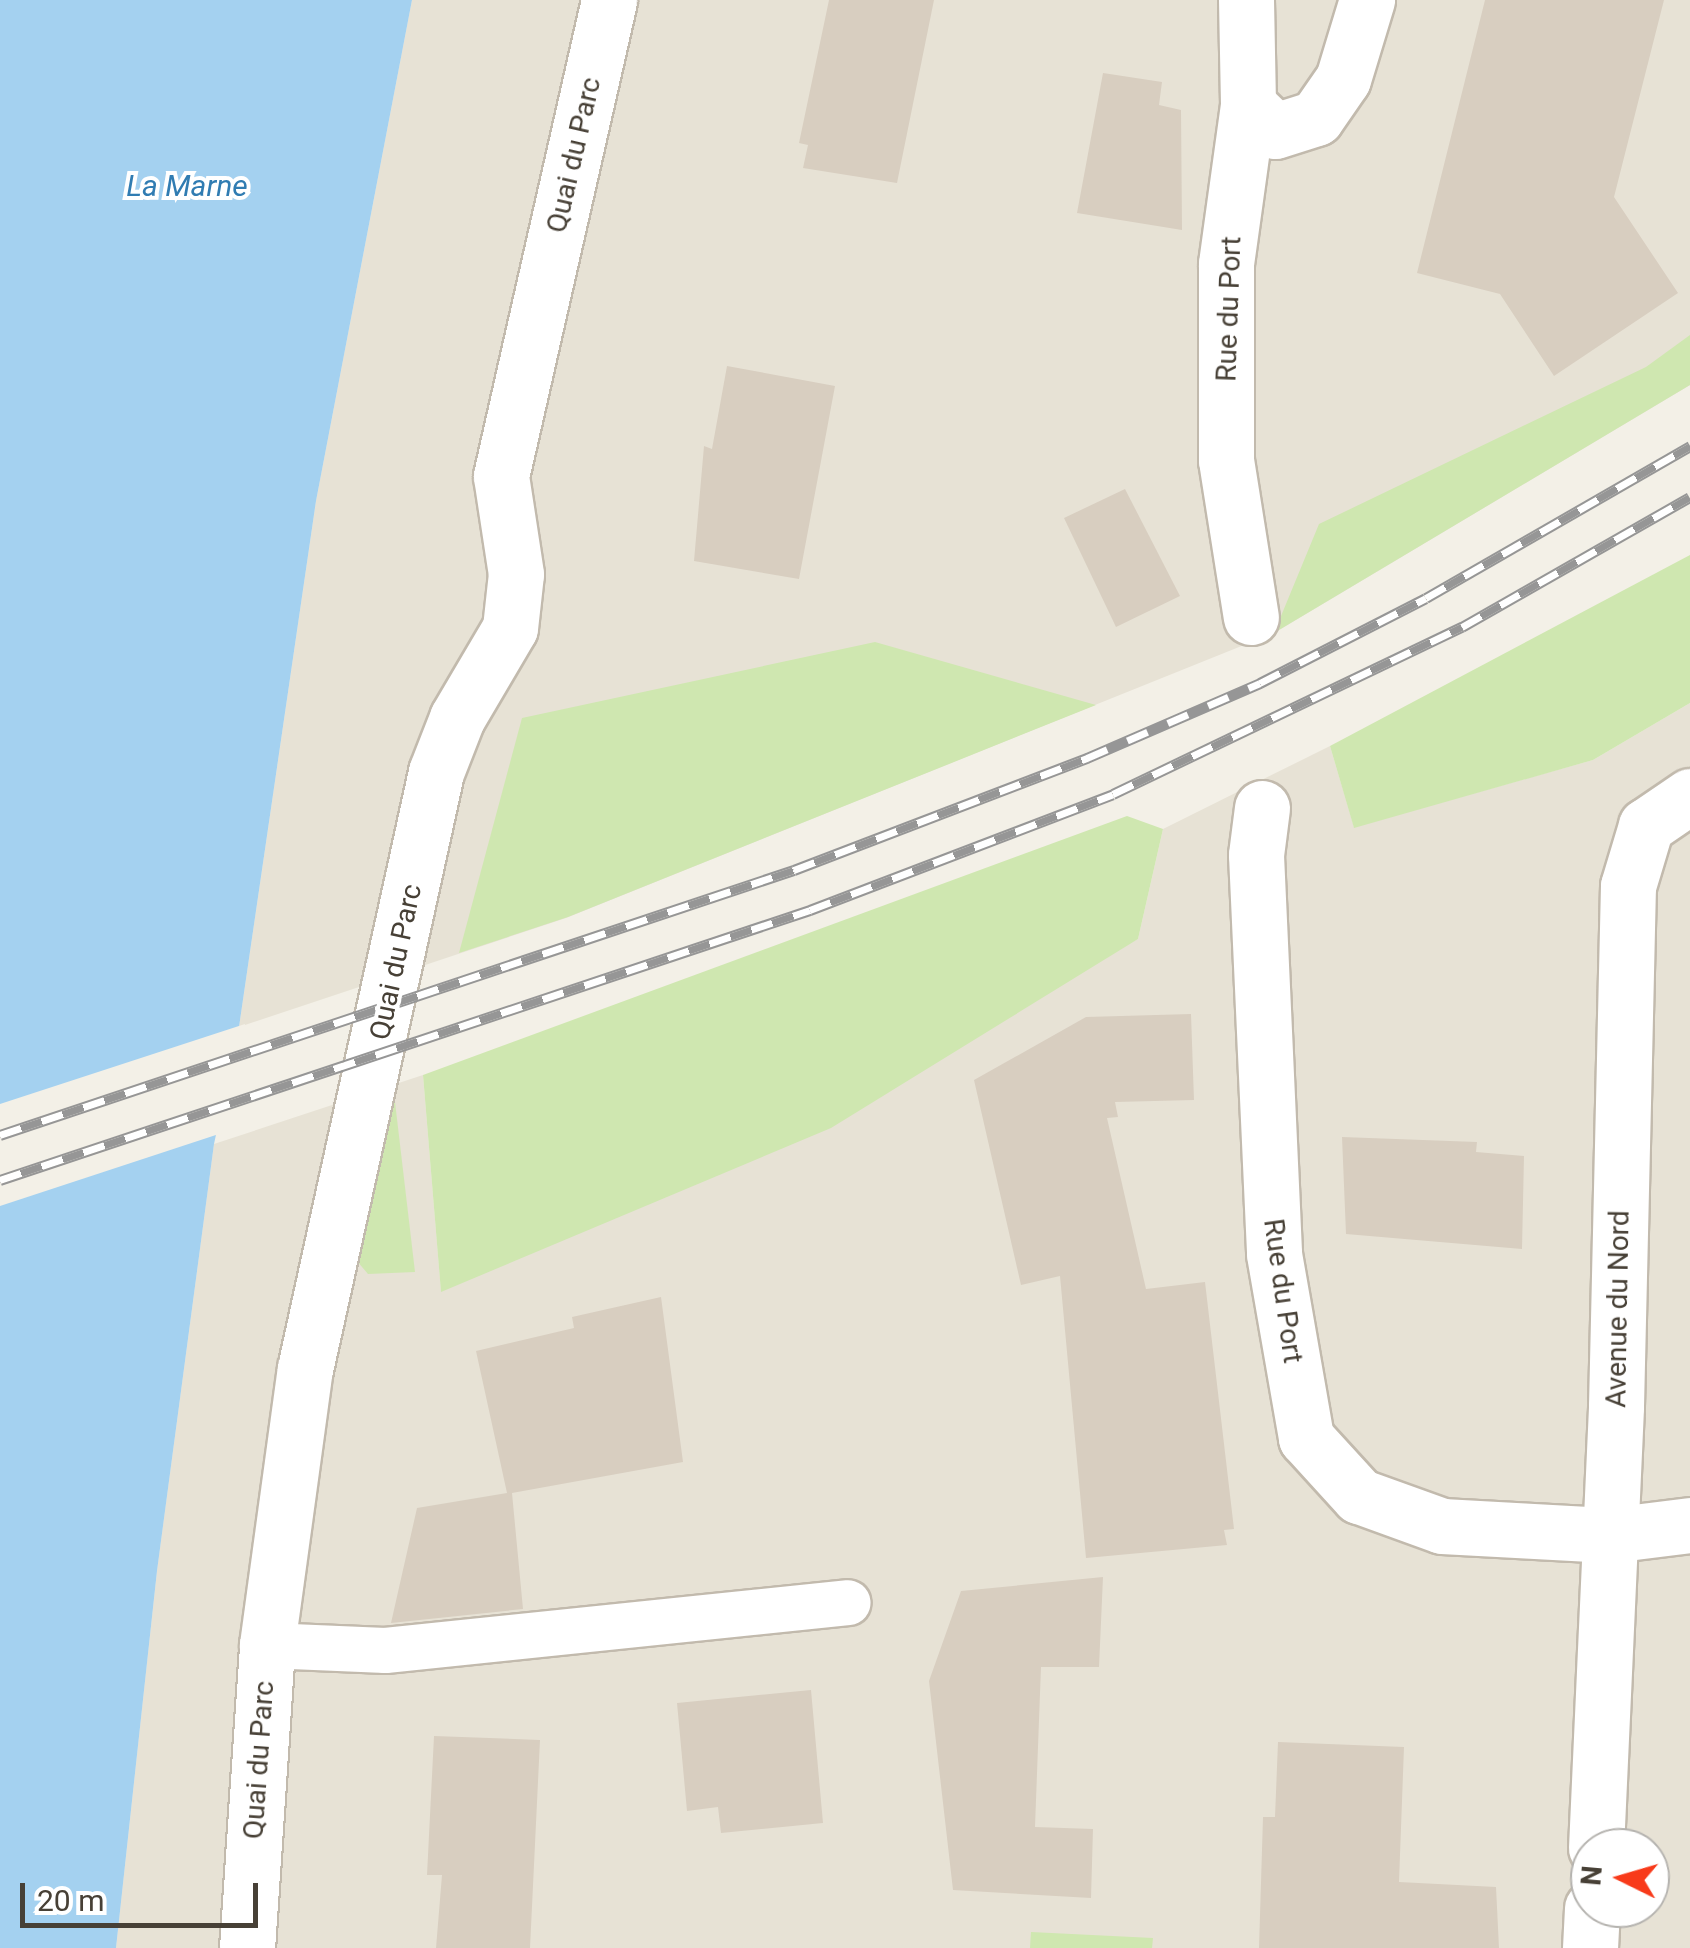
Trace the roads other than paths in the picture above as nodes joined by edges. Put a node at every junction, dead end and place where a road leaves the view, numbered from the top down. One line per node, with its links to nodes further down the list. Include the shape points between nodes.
1 (609, 0): 11 (street, Quai du Parc, via 500,476 516,574 510,628 457,718 436,772 305,1369)
2 (1246, 0): 4 (street, Rue du Port)
3 (1367, 0): 4 (street, via 1344,78 1316,118 1275,130)
4 (1248, 105): 5 (street, Rue du Port, via 1226,264 1226,460)
5 (1251, 616)
6 (1690, 796): 9 (street, Avenue du Nord, via 1646,826 1628,886)
7 (1262, 808): 9 (street, Rue du Port, via 1256,855 1274,1254 1306,1438 1359,1496 1442,1526)
8 (1690, 1525): 9 (street, Rue du Port)
9 (1610, 1535): 12 (street, Avenue du Nord)
10 (848, 1602): 11 (lane, via 384,1650)
11 (266, 1644): 13 (street, Quai du Parc)
12 (1597, 1828)
13 (248, 1948)

